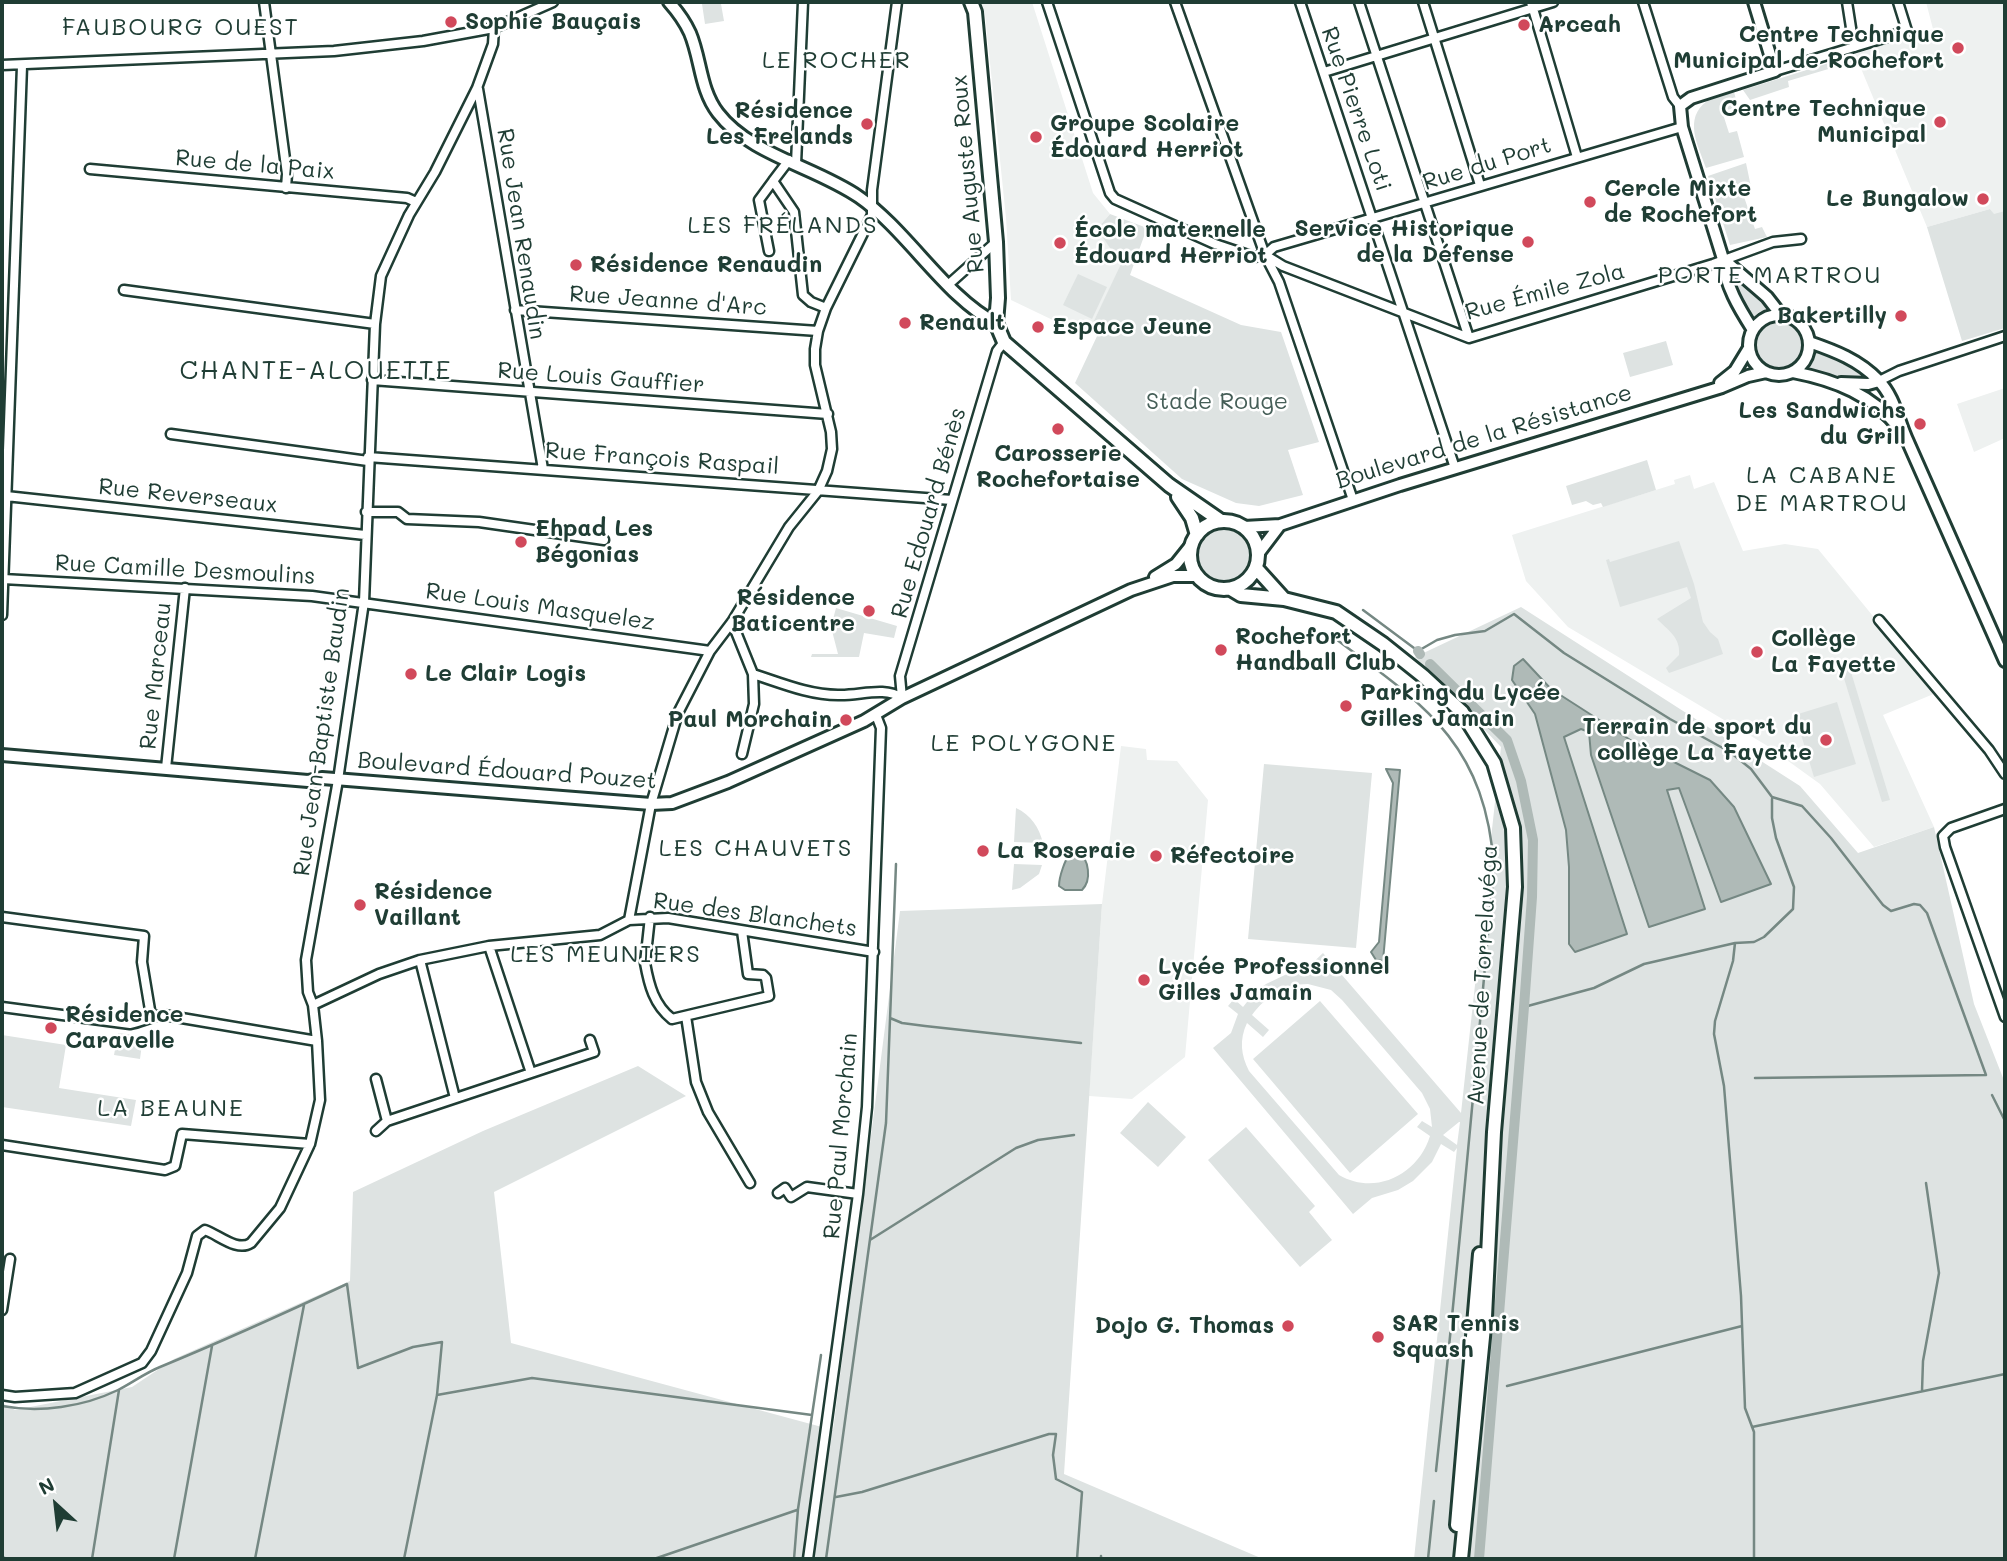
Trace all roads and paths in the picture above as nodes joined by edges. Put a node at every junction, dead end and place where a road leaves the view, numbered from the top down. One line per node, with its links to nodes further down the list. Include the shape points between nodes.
1 (264, 2): 21 (street)
2 (553, 2): 18 (street)
3 (669, 2): 31 (street, via 690,32 709,99 718,114 743,137)
4 (803, 2): 31 (street)
5 (897, 2): 38 (street)
6 (971, 2): 41 (main road, Rue Auguste Roux)
7 (1047, 2): 43 (street, Rue Émile Zola, via 1115,199 1215,244 1254,257)
8 (1175, 2): 43 (street)
9 (1300, 2): 26 (street, Rue Pierre Loti)
10 (1359, 2): 22 (street)
11 (1423, 2): 19 (street)
12 (1553, 2): 17 (street)
13 (1643, 2): 28 (street, via 1673,97)
14 (1754, 2): 25 (street)
15 (1847, 2): 20 (street)
16 (1898, 2): 20 (street, via 1907,31)
17 (1532, 5): 19 (street); 30 (street)
18 (494, 28): 21 (street, via 423,41); 27 (street, Rue Jean-Baptiste Baudin)
19 (1435, 38): 22 (street); 34 (street)
20 (1854, 47): 25 (street)
21 (271, 55): 24 (street); 35 (street)
22 (1377, 55): 26 (street); 37 (street)
23 (2, 65): 24 (street)
24 (22, 65): 71 (street)
25 (1775, 71): 28 (street, via 1691,98)
26 (1324, 72): 39 (street, Rue Pierre Loti)
27 (478, 88): 36 (street, Rue Jean-Baptiste Baudin); 48 (street, Rue Jean Renaudin)
28 (1680, 106): 29 (street)
29 (1682, 127): 30 (street, Rue du Port); 44 (street)
30 (1577, 157): 34 (street, Rue du Port)
31 (792, 162): 33 (street); 38 (street, via 833,180)
32 (90, 170): 35 (street, Rue de la Paix)
33 (773, 180): 42 (street, via 759,200); 47 (street, via 794,212 803,295)
34 (1480, 186): 37 (street, Rue du Port)
35 (286, 188): 36 (street, Rue de la Paix)
36 (416, 202): 52 (street, Rue Jean-Baptiste Baudin, via 384,264)
37 (1424, 203): 39 (street, Rue du Port); 56 (street)
38 (872, 206): 45 (street); 47 (street, via 872,215)
39 (1373, 218): 43 (street, Rue du Port, via 1274,247); 49 (street, Rue Pierre Loti)
40 (1801, 239): 44 (street, Rue Émile Zola, via 1773,242)
41 (996, 242): 45 (street); 51 (main road, Rue Auguste Roux)
42 (769, 251)
43 (1265, 255): 49 (street, Rue Émile Zola); 78 (street, via 1279,282)
44 (1723, 259): 50 (street); 53 (street, via 1730,288); 56 (street, Rue Émile Zola)
45 (949, 284): 51 (street)
46 (124, 290): 52 (street)
47 (826, 308): 54 (street)
48 (515, 310): 54 (street, Rue Jeanne d'Arc); 65 (street, Rue Jean Renaudin)
49 (1405, 314): 56 (street, Rue Émile Zola); 72 (street, Rue Pierre Loti)
50 (1781, 315): 53 (street, via 1767,318); 58 (street, via 1801,324)
51 (996, 323): 57 (main road, Rue Auguste Roux)
52 (375, 324): 62 (street, Rue Jean-Baptiste Baudin)
53 (1753, 330): 59 (street)
54 (818, 331): 67 (street, via 815,365)
55 (2005, 336): 63 (street)
56 (1469, 338)
57 (1004, 342): 74 (main road); 77 (street, Rue Edouard Bénès, via 997,351)
58 (1809, 342): 61 (street, via 1805,360); 63 (street, via 1844,354)
59 (1749, 348): 60 (street, via 1753,360); 66 (street, Boulevard de la Résistance, via 1729,377)
60 (1766, 372): 61 (street); 66 (street, Boulevard de la Résistance)
61 (1793, 372): 64 (street)
62 (372, 380): 65 (street, Rue Louis Gauffier); 70 (street, Rue Jean-Baptiste Baudin)
63 (1879, 381): 64 (street); 69 (street, via 1890,396)
64 (1834, 382): 69 (street, via 1876,404)
65 (528, 391): 67 (street, Rue Louis Gauffier); 73 (street, Rue Jean Renaudin)
66 (1701, 392): 72 (street, Boulevard de la Résistance)
67 (828, 414): 75 (street, via 832,449)
68 (172, 434): 70 (street, Rue François Raspail)
69 (1907, 440): 99 (street)
70 (368, 459): 73 (street, Rue François Raspail); 79 (street, Rue Jean-Baptiste Baudin)
71 (5, 462): 76 (street)
72 (1455, 468): 78 (street, Boulevard de la Résistance)
73 (542, 470): 75 (street, Rue François Raspail)
74 (1169, 485): 80 (main road); 84 (main road, via 1187,508)
75 (818, 491): 77 (street, Rue François Raspail); 97 (street, via 789,527)
76 (6, 496): 83 (street, Rue Reverseaux); 89 (street)
77 (952, 500): 101 (street, Rue Edouard Bénès, via 900,676)
78 (1353, 500): 81 (street, Boulevard de la Résistance)
79 (366, 512): 83 (street, Rue Jean-Baptiste Baudin); 85 (street, via 398,512 407,519 479,522)
80 (1222, 521): 82 (main road); 84 (main road, via 1212,523)
81 (1280, 526): 82 (street, Boulevard de la Résistance); 86 (street)
82 (1244, 527): 86 (main road)
83 (365, 535): 94 (street, Rue Jean-Baptiste Baudin)
84 (1194, 539): 88 (main road, via 1191,564); 92 (street, Boulevard Édouard Pouzet, via 1176,564)
85 (604, 540)
86 (1258, 554): 87 (main road)
87 (1256, 568): 91 (main road); 93 (main road)
88 (1197, 576): 91 (main road, via 1214,588); 92 (street, Boulevard Édouard Pouzet, via 1180,574)
89 (3, 579): 90 (street, Rue Camille Desmoulins); 95 (street)
90 (185, 588): 94 (street, Rue Camille Desmoulins); 105 (street, Rue Marceau)
91 (1231, 589): 93 (main road, Avenue de Torrelavéga, via 1241,595)
92 (1132, 590): 101 (street, Boulevard Édouard Pouzet)
93 (1284, 599): 129 (main road, Avenue de Torrelavéga, via 1336,612 1383,644 1462,712 1494,764 1513,828 1515,887)
94 (364, 602): 98 (street, Rue Louis Masquelez); 107 (street, Rue Jean-Baptiste Baudin)
95 (2, 615)
96 (1879, 620): 106 (street)
97 (732, 622): 98 (street); 100 (street)
98 (710, 651): 108 (street, via 678,713)
99 (2005, 661)
100 (753, 674): 101 (street, via 814,692 892,691); 103 (street, via 754,704)
101 (902, 698): 102 (street, Boulevard Édouard Pouzet)
102 (876, 715): 108 (street, Boulevard Édouard Pouzet, via 700,794); 115 (street, Rue Paul Morchain, via 881,728)
103 (742, 754)
104 (2, 755): 105 (street, Boulevard Édouard Pouzet)
105 (166, 768): 107 (street, Boulevard Édouard Pouzet)
106 (2005, 774)
107 (338, 780): 108 (street, Boulevard Édouard Pouzet); 117 (street, Rue Jean-Baptiste Baudin, via 306,960)
108 (651, 804): 112 (street)
109 (2005, 809): 121 (street, via 1951,828 1943,836)
110 (2, 917): 119 (street, via 144,936 142,962)
111 (650, 917): 112 (street, Rue des Blanchets); 113 (street, Rue des Blanchets); 120 (street, via 645,963 652,994 673,1019)
112 (629, 920): 114 (street, Rue des Blanchets, via 600,935)
113 (742, 930): 115 (street, Rue des Blanchets); 120 (street, via 748,974 766,978 769,996)
114 (489, 946): 116 (street, Rue des Blanchets); 124 (street)
115 (874, 952): 134 (street, Rue Paul Morchain)
116 (420, 960): 117 (street, Rue des Blanchets); 126 (street)
117 (313, 1005): 123 (street, Rue Jean-Baptiste Baudin)
118 (2, 1007): 119 (street, via 130,1024)
119 (150, 1016): 123 (street)
120 (686, 1016): 132 (street, via 696,1082 708,1112)
121 (2005, 1017)
122 (590, 1040): 124 (street, via 594,1052)
123 (317, 1041): 130 (street, Rue Jean-Baptiste Baudin, via 320,1100)
124 (531, 1073): 126 (street)
125 (376, 1079): 127 (street)
126 (455, 1098): 127 (street)
127 (387, 1122): 128 (street)
128 (376, 1130)
129 (1494, 1132): 139 (main road, Avenue de Torrelavéga); 140 (main road, Avenue de Torrelavéga, via 1485,1317)
130 (310, 1144): 131 (street, via 182,1134 175,1166 165,1170); 137 (street, Rue Jean-Baptiste Baudin, via 280,1208 251,1243 239,1246 205,1230 197,1236 187,1273 142,1363 75,1393)
131 (2, 1145)
132 (750, 1183)
133 (778, 1193): 134 (street, via 785,1188 791,1197 807,1187)
134 (858, 1194): 138 (street, Rue Paul Morchain)
135 (10, 1259): 136 (street)
136 (2, 1310)
137 (2, 1395)
138 (808, 1559)
139 (1454, 1559)
140 (1461, 1559)

